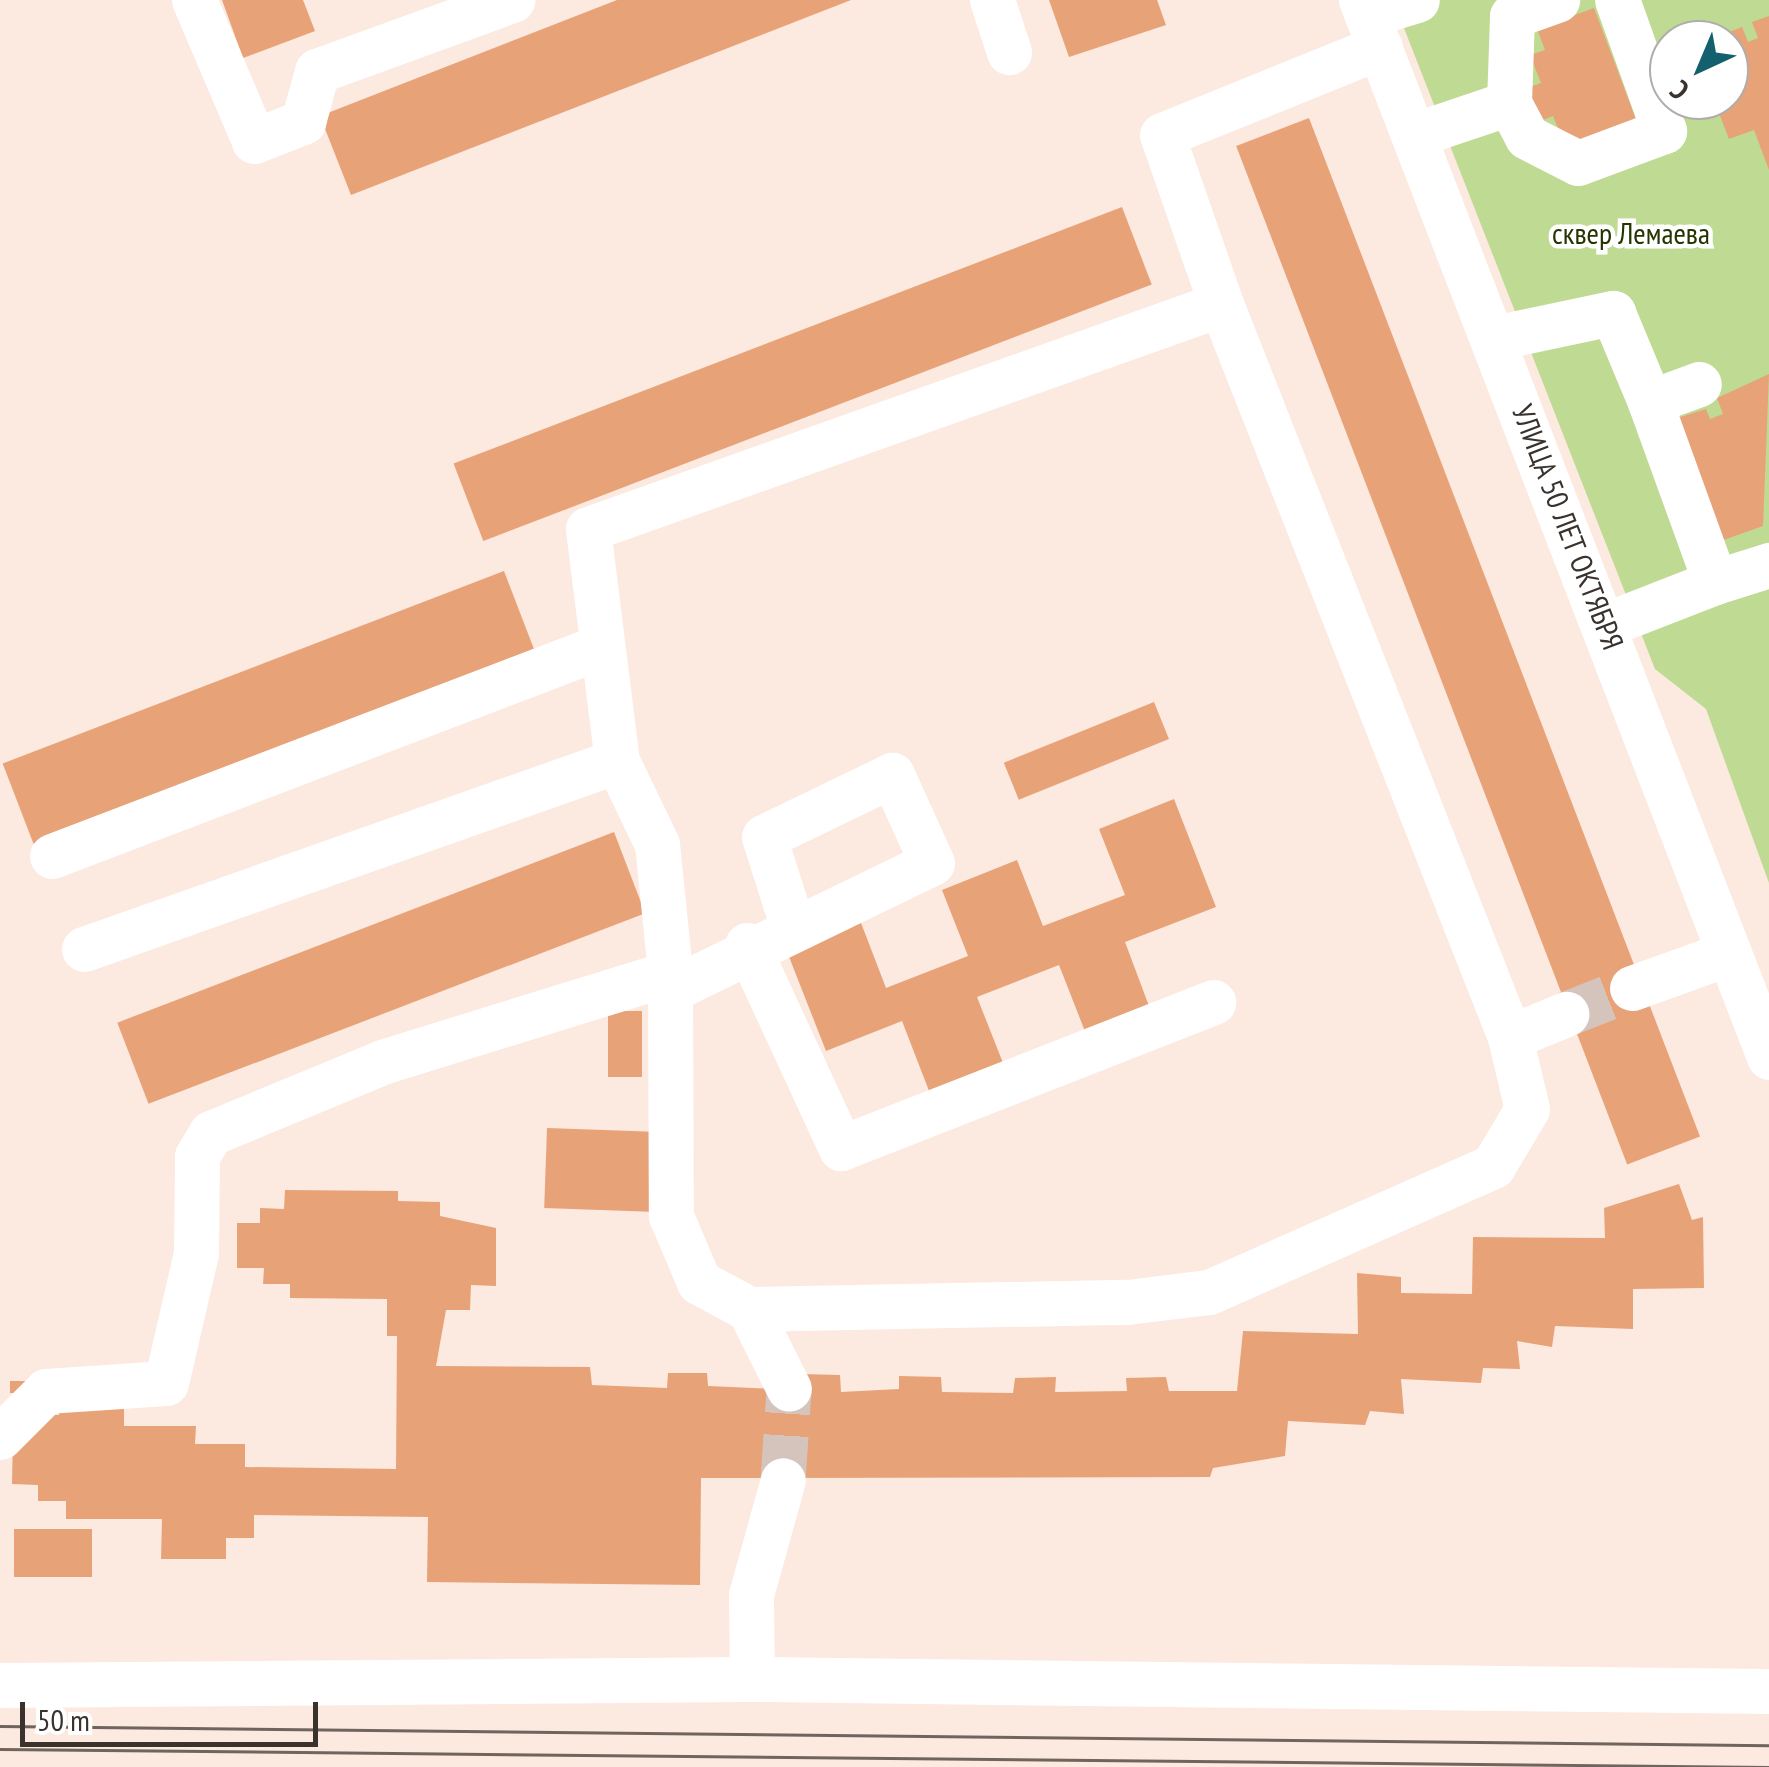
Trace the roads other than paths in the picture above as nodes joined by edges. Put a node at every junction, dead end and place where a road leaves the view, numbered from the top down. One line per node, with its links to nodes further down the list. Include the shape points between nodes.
1 (194, 0): 2 (street, via 254,141 303,122 316,72)
2 (512, 0)
3 (992, 0): 8 (street)
4 (1417, 0): 7 (street)
5 (1557, 0): 9 (street, via 1512,16)
6 (1617, 0): 9 (street, via 1664,131 1578,164 1527,137)
7 (1370, 21): 10 (street, УЛИЦА 50 ЛЕТ ОКТЯБРЯ); 11 (street, via 1162,135)
8 (1010, 52)
9 (1508, 103): 10 (street)
10 (1414, 135): 12 (street, УЛИЦА 50 ЛЕТ ОКТЯБРЯ)
11 (1221, 304): 18 (street, via 588,529); 29 (street)
12 (1494, 338): 14 (street, via 1614,314); 17 (street, УЛИЦА 50 ЛЕТ ОКТЯБРЯ)
13 (1700, 384): 14 (street)
14 (1650, 402): 16 (street)
15 (1769, 565): 16 (street)
16 (1715, 582): 17 (street)
17 (1606, 624): 24 (street, УЛИЦА 50 ЛЕТ ОКТЯБРЯ)
18 (597, 648): 19 (street); 20 (street)
19 (618, 760): 23 (street); 25 (street, via 657,844)
20 (52, 856)
21 (792, 925): 22 (street)
22 (746, 945): 25 (street); 27 (street, via 841,1148)
23 (84, 949)
24 (1729, 953): 26 (street); 30 (street, УЛИЦА 50 ЛЕТ ОКТЯБРЯ)
25 (670, 981): 31 (street, via 671,1216 699,1282); 33 (street, via 382,1062 210,1133 197,1156 196,1253 166,1383 46,1391)
26 (1632, 988)
27 (1213, 1002)
28 (1566, 1014): 29 (street)
29 (1510, 1037): 31 (street, via 1527,1109 1492,1166 1209,1292 1127,1302)
30 (1769, 1057)
31 (749, 1310): 32 (street)
32 (789, 1389)
33 (0, 1436)
34 (783, 1480): 35 (street, via 751,1595)
35 (752, 1679): 36 (street); 37 (street)
36 (0, 1685)
37 (1769, 1691)

